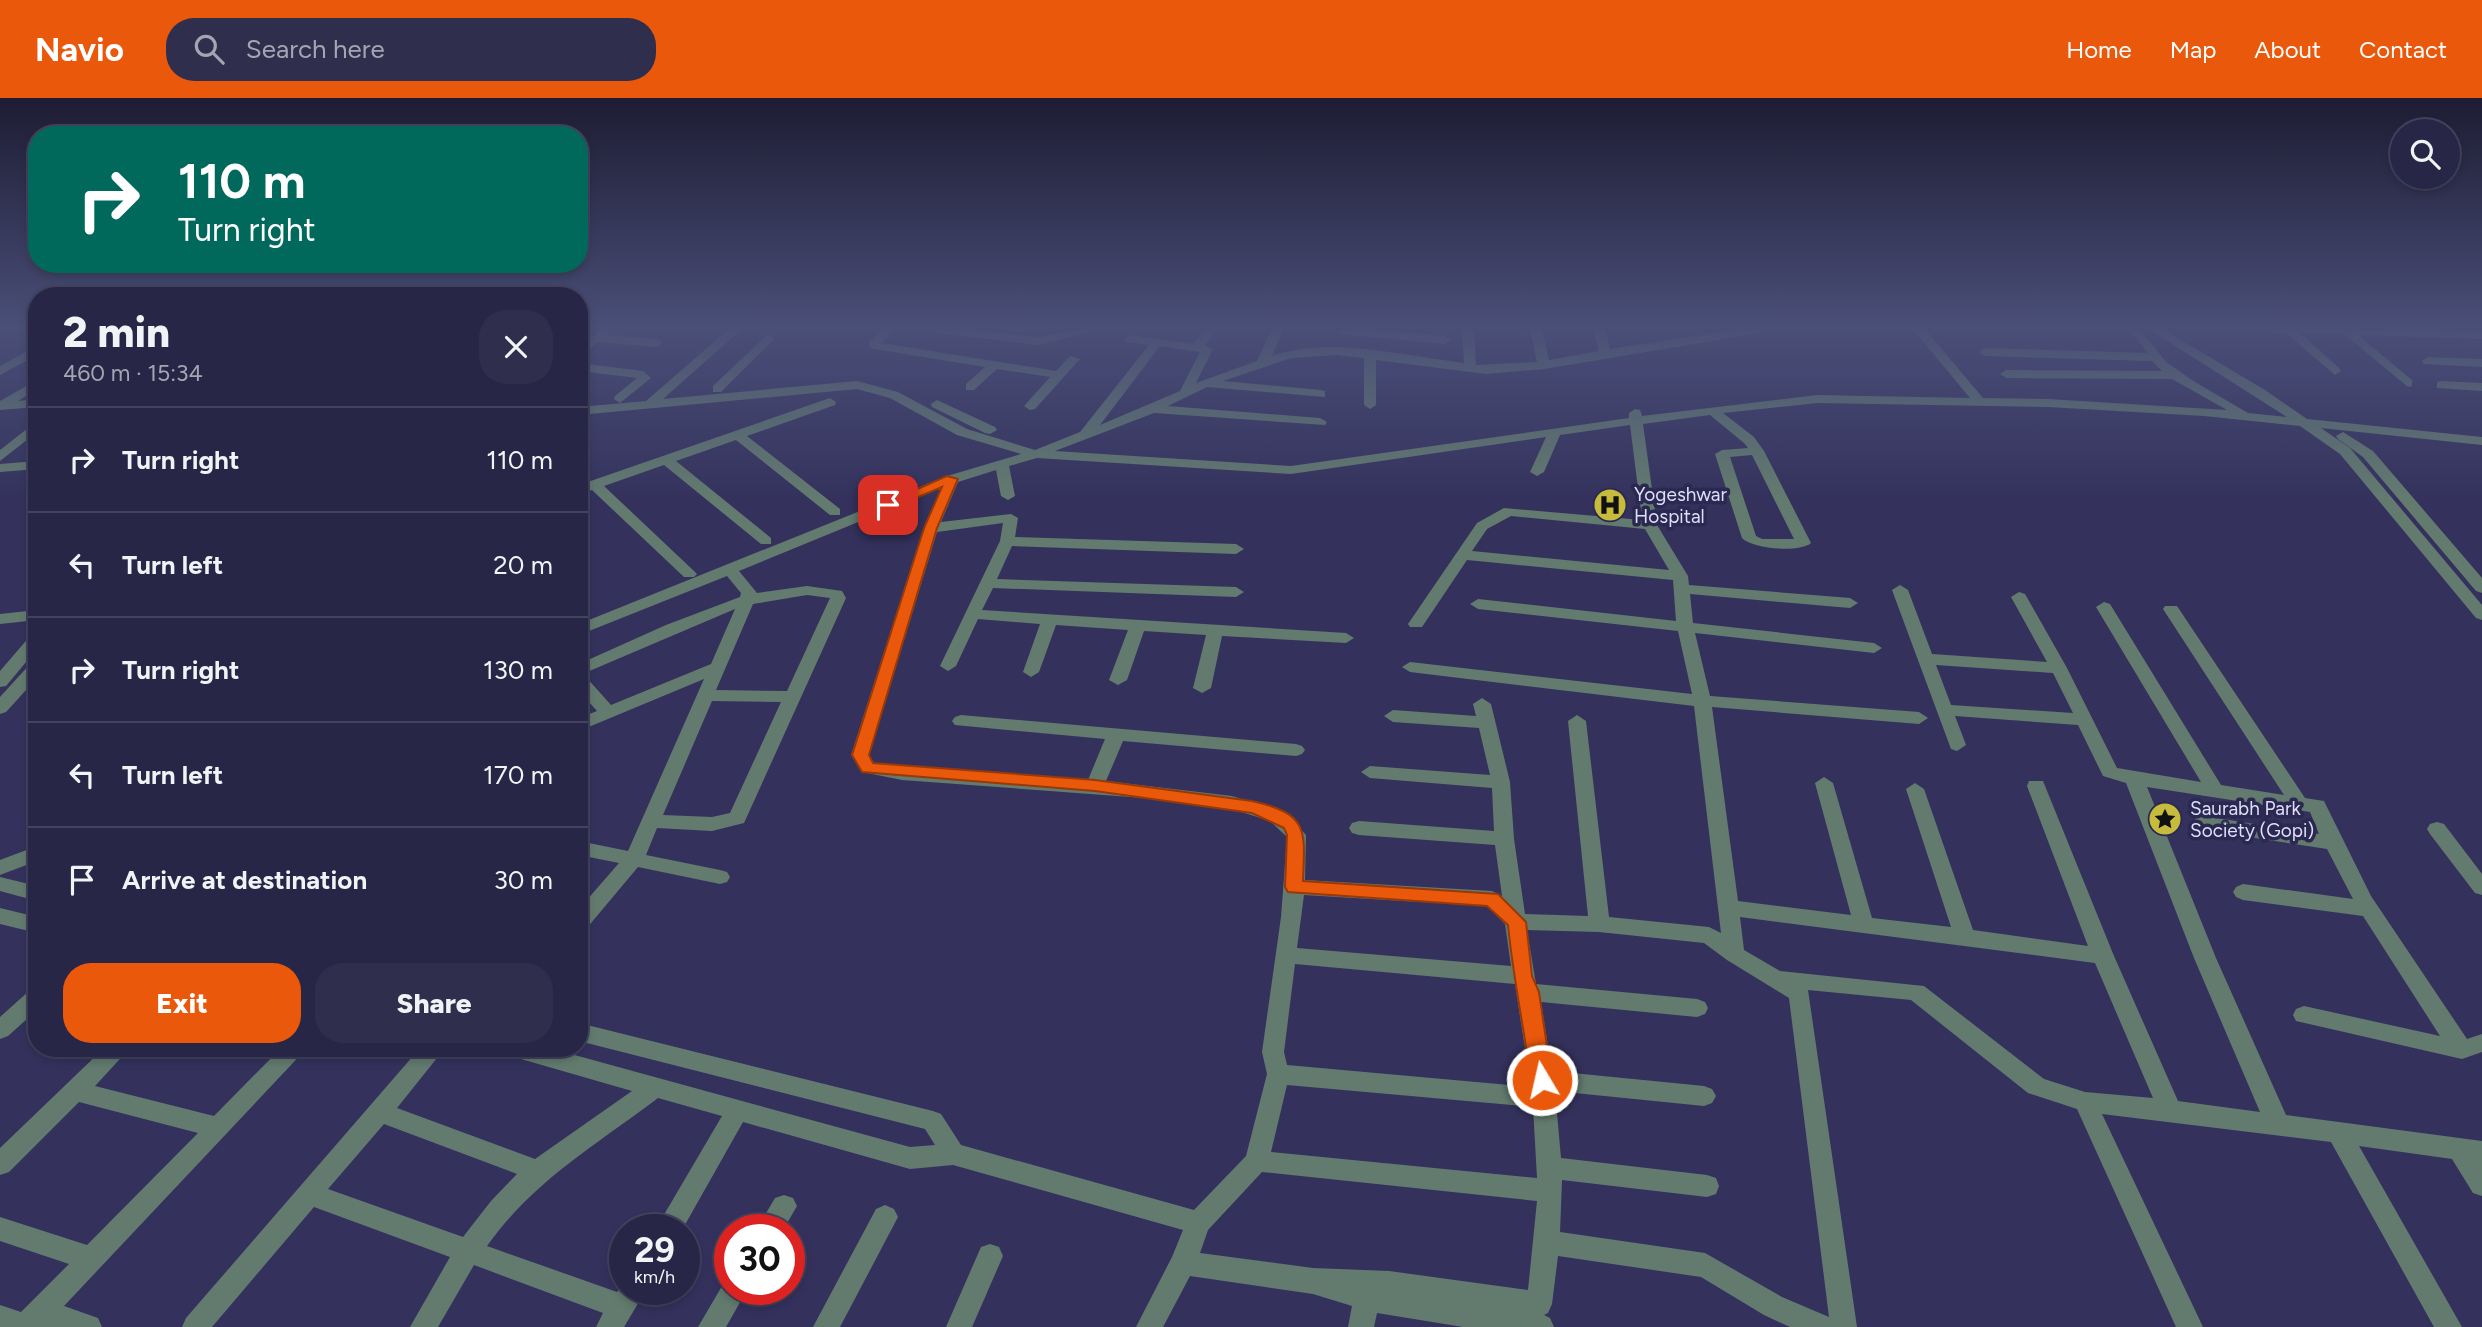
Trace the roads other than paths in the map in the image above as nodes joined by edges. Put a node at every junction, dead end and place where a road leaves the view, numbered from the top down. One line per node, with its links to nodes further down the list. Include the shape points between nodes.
1 (639, 385): 23 (street)
2 (671, 385): 24 (street)
3 (720, 385): 19 (street)
4 (757, 385): 19 (street)
5 (896, 385): 45 (street, via 1002,435)
6 (1049, 385): 30 (street)
7 (1123, 385): 43 (street)
8 (1189, 385): 20 (street)
9 (1201, 385): 20 (street)
10 (1231, 385): 21 (street)
11 (1370, 385): 28 (street)
12 (1966, 385): 22 (street)
13 (2194, 385): 31 (street)
14 (2251, 385): 37 (street)
15 (2259, 385): 37 (street)
16 (2448, 385): 17 (street)
17 (2482, 387)
18 (28, 389): 29 (street)
19 (716, 389): 24 (street)
20 (1185, 393): 32 (street)
21 (1321, 394)
22 (1976, 397): 31 (street); 34 (street, via 1817,399); 35 (street); 36 (street, via 1774,393)
23 (620, 399): 24 (street); 25 (street)
24 (655, 399): 33 (street); 48 (street, via 863,386 894,395 971,435)
25 (588, 402)
26 (830, 402): 41 (street)
27 (28, 404): 29 (street)
28 (1370, 405)
29 (0, 406)
30 (1030, 406)
31 (2231, 407): 35 (street); 37 (street)
32 (1152, 409): 38 (street); 43 (street)
33 (588, 410)
34 (1712, 410): 36 (street); 47 (street)
35 (2245, 415): 37 (street)
36 (1636, 418): 40 (street); 46 (street); 62 (street)
37 (2308, 419): 42 (street); 44 (street); 72 (street, via 2368,454); 82 (street, via 2354,460)
38 (1320, 422)
39 (28, 433): 49 (street)
40 (1554, 433): 46 (street); 54 (street)
41 (738, 435): 50 (street); 61 (street)
42 (2482, 435)
43 (1084, 436): 45 (street)
44 (2482, 441)
45 (1056, 446): 46 (street, via 1289,461); 48 (street)
46 (1374, 451): 48 (street, via 1291,470 1220,472)
47 (1757, 451): 47 (street, via 1721,454 1749,538 1759,543 1804,543)
48 (1036, 454): 51 (street)
49 (0, 457)
50 (667, 460): 58 (street); 64 (street)
51 (1002, 464): 57 (street); 60 (street)
52 (28, 466): 53 (street)
53 (0, 468)
54 (1537, 472)
55 (28, 475): 56 (street)
56 (0, 477)
57 (952, 479): 63 (street); 68 (street)
58 (595, 485): 59 (street); 69 (street)
59 (588, 487)
60 (1008, 496)
61 (835, 512)
62 (1650, 525): 67 (street, via 1509,510 1487,522); 70 (street)
63 (931, 528): 65 (street, via 1011,518); 125 (street, via 860,755 863,762 876,771)
64 (766, 541)
65 (1007, 541): 66 (street); 71 (street)
66 (1236, 549)
67 (1462, 555): 70 (street); 87 (street)
68 (729, 569): 76 (street, via 749,592); 88 (street)
69 (689, 574)
70 (1680, 582): 77 (street); 89 (street)
71 (989, 583): 74 (street); 81 (street)
72 (2482, 587)
73 (1900, 590): 94 (street)
74 (1236, 592)
75 (2019, 597): 99 (street)
76 (748, 598): 95 (street); 97 (street); 107 (street, via 797,590 836,594 838,598)
77 (1850, 603)
78 (1478, 604): 89 (street)
79 (2104, 607): 128 (street)
80 (2171, 609): 129 (street)
81 (971, 614): 85 (street); 96 (street)
82 (2482, 615)
83 (28, 616): 84 (street)
84 (0, 619)
85 (1049, 621): 86 (street); 100 (street)
86 (1138, 624): 90 (street); 101 (street)
87 (1416, 624)
88 (588, 626)
89 (1685, 626): 92 (street); 108 (street)
90 (1215, 631): 91 (street); 104 (street)
91 (1346, 638)
92 (1874, 648)
93 (28, 649): 102 (street)
94 (1928, 659): 99 (street); 110 (street)
95 (588, 666)
96 (948, 666)
97 (718, 667): 106 (street); 111 (street)
98 (1410, 667): 108 (street)
99 (2059, 668): 114 (street)
100 (1031, 672)
101 (1118, 680)
102 (0, 682)
103 (28, 684): 109 (street)
104 (1202, 688)
105 (588, 690): 111 (street)
106 (705, 695): 107 (street); 130 (street)
107 (793, 698): 130 (street, via 737,818 712,824)
108 (1702, 701): 113 (street); 146 (street)
109 (0, 708)
110 (1945, 710): 114 (street); 119 (street)
111 (609, 713): 115 (street)
112 (1393, 716): 123 (street, via 1484,714)
113 (1919, 718)
114 (2085, 720): 122 (street, via 2110,772)
115 (588, 721)
116 (961, 721): 118 (street)
117 (1577, 721): 152 (street)
118 (1116, 735): 120 (street); 125 (street)
119 (1957, 745)
120 (1296, 750)
121 (1370, 772): 123 (street)
122 (2134, 779): 128 (street); 179 (street)
123 (1501, 782): 134 (street)
124 (1824, 783): 153 (street)
125 (1095, 785): 142 (street, via 1269,811 1291,824 1296,835)
126 (2036, 786): 157 (street)
127 (1915, 789): 154 (street)
128 (2217, 792): 129 (street)
129 (2300, 805): 135 (street, via 2317,806)
130 (650, 821): 138 (street)
131 (2203, 823): 135 (street)
132 (1360, 828): 134 (street)
133 (2437, 829): 143 (street)
134 (1504, 839): 150 (street)
135 (2331, 843): 147 (street)
136 (588, 850): 138 (street)
137 (28, 857): 139 (street)
138 (634, 859): 140 (street); 148 (street)
139 (0, 868)
140 (720, 877)
141 (0, 884): 144 (street)
142 (1294, 887): 150 (street, via 1492,899); 156 (street)
143 (2482, 888)
144 (28, 892)
145 (2244, 892): 147 (street)
146 (1730, 908): 153 (street); 155 (street)
147 (2368, 909): 165 (street)
148 (588, 913)
149 (0, 916): 151 (street)
150 (1517, 922): 152 (street); 159 (street)
151 (28, 923)
152 (1599, 924): 155 (street, via 1709,935)
153 (1864, 925): 154 (street)
154 (1965, 937): 157 (street)
155 (1734, 954): 158 (street)
156 (1285, 955): 159 (street); 170 (street, via 1273,1052)
157 (2103, 956): 176 (street)
158 (1777, 979): 175 (street, via 1916,992 2036,1086); 218 (street, via 1799,993)
159 (1526, 984): 161 (street); 172 (street)
160 (28, 1005): 163 (street)
161 (1697, 1008)
162 (2304, 1015): 165 (street)
163 (0, 1030)
164 (588, 1034): 183 (street, via 933,1121)
165 (2472, 1046)
166 (110, 1057): 173 (street)
167 (287, 1057): 180 (street)
168 (426, 1057): 178 (street)
169 (547, 1057): 171 (street)
170 (1278, 1074): 172 (street); 184 (street)
171 (655, 1087): 177 (street); 186 (street)
172 (1543, 1089): 174 (street); 187 (street)
173 (76, 1091): 180 (street); 185 (street)
174 (1704, 1096)
175 (2085, 1102): 176 (street); 219 (street)
176 (2170, 1110): 179 (street)
177 (737, 1111): 183 (street, via 910,1158); 192 (street)
178 (380, 1112): 186 (street); 190 (street)
179 (2278, 1125): 181 (street)
180 (219, 1128): 200 (street)
181 (2340, 1135): 182 (street); 220 (street)
182 (2471, 1150): 188 (street)
183 (953, 1154): 195 (street)
184 (1257, 1161): 187 (street); 195 (street)
185 (0, 1164)
186 (540, 1171): 198 (street, via 513,1193)
187 (1551, 1180): 189 (street); 197 (street)
188 (2482, 1185)
189 (1707, 1186)
190 (310, 1194): 198 (street); 210 (street)
191 (784, 1206): 193 (street)
192 (677, 1214)
193 (779, 1214)
194 (885, 1217): 213 (street)
195 (1198, 1223): 201 (street)
196 (0, 1229): 200 (street)
197 (1550, 1243): 207 (street); 217 (street, via 1705,1265 1773,1306)
198 (468, 1251): 205 (street); 211 (street)
199 (990, 1255): 214 (street)
200 (91, 1259): 208 (street)
201 (1183, 1263): 202 (street); 215 (street)
202 (1313, 1281): 203 (street); 207 (street, via 1389,1284)
203 (1367, 1298): 207 (street); 216 (street)
204 (724, 1305): 212 (street)
205 (621, 1308)
206 (0, 1318): 208 (street)
207 (1539, 1319)
208 (30, 1322): 209 (street)
209 (89, 1327)
210 (195, 1327)
211 (423, 1327)
212 (711, 1327)
213 (826, 1327)
214 (959, 1327)
215 (1150, 1327)
216 (1362, 1327)
217 (1821, 1327)
218 (1844, 1327)
219 (2190, 1327)
220 (2449, 1327)

